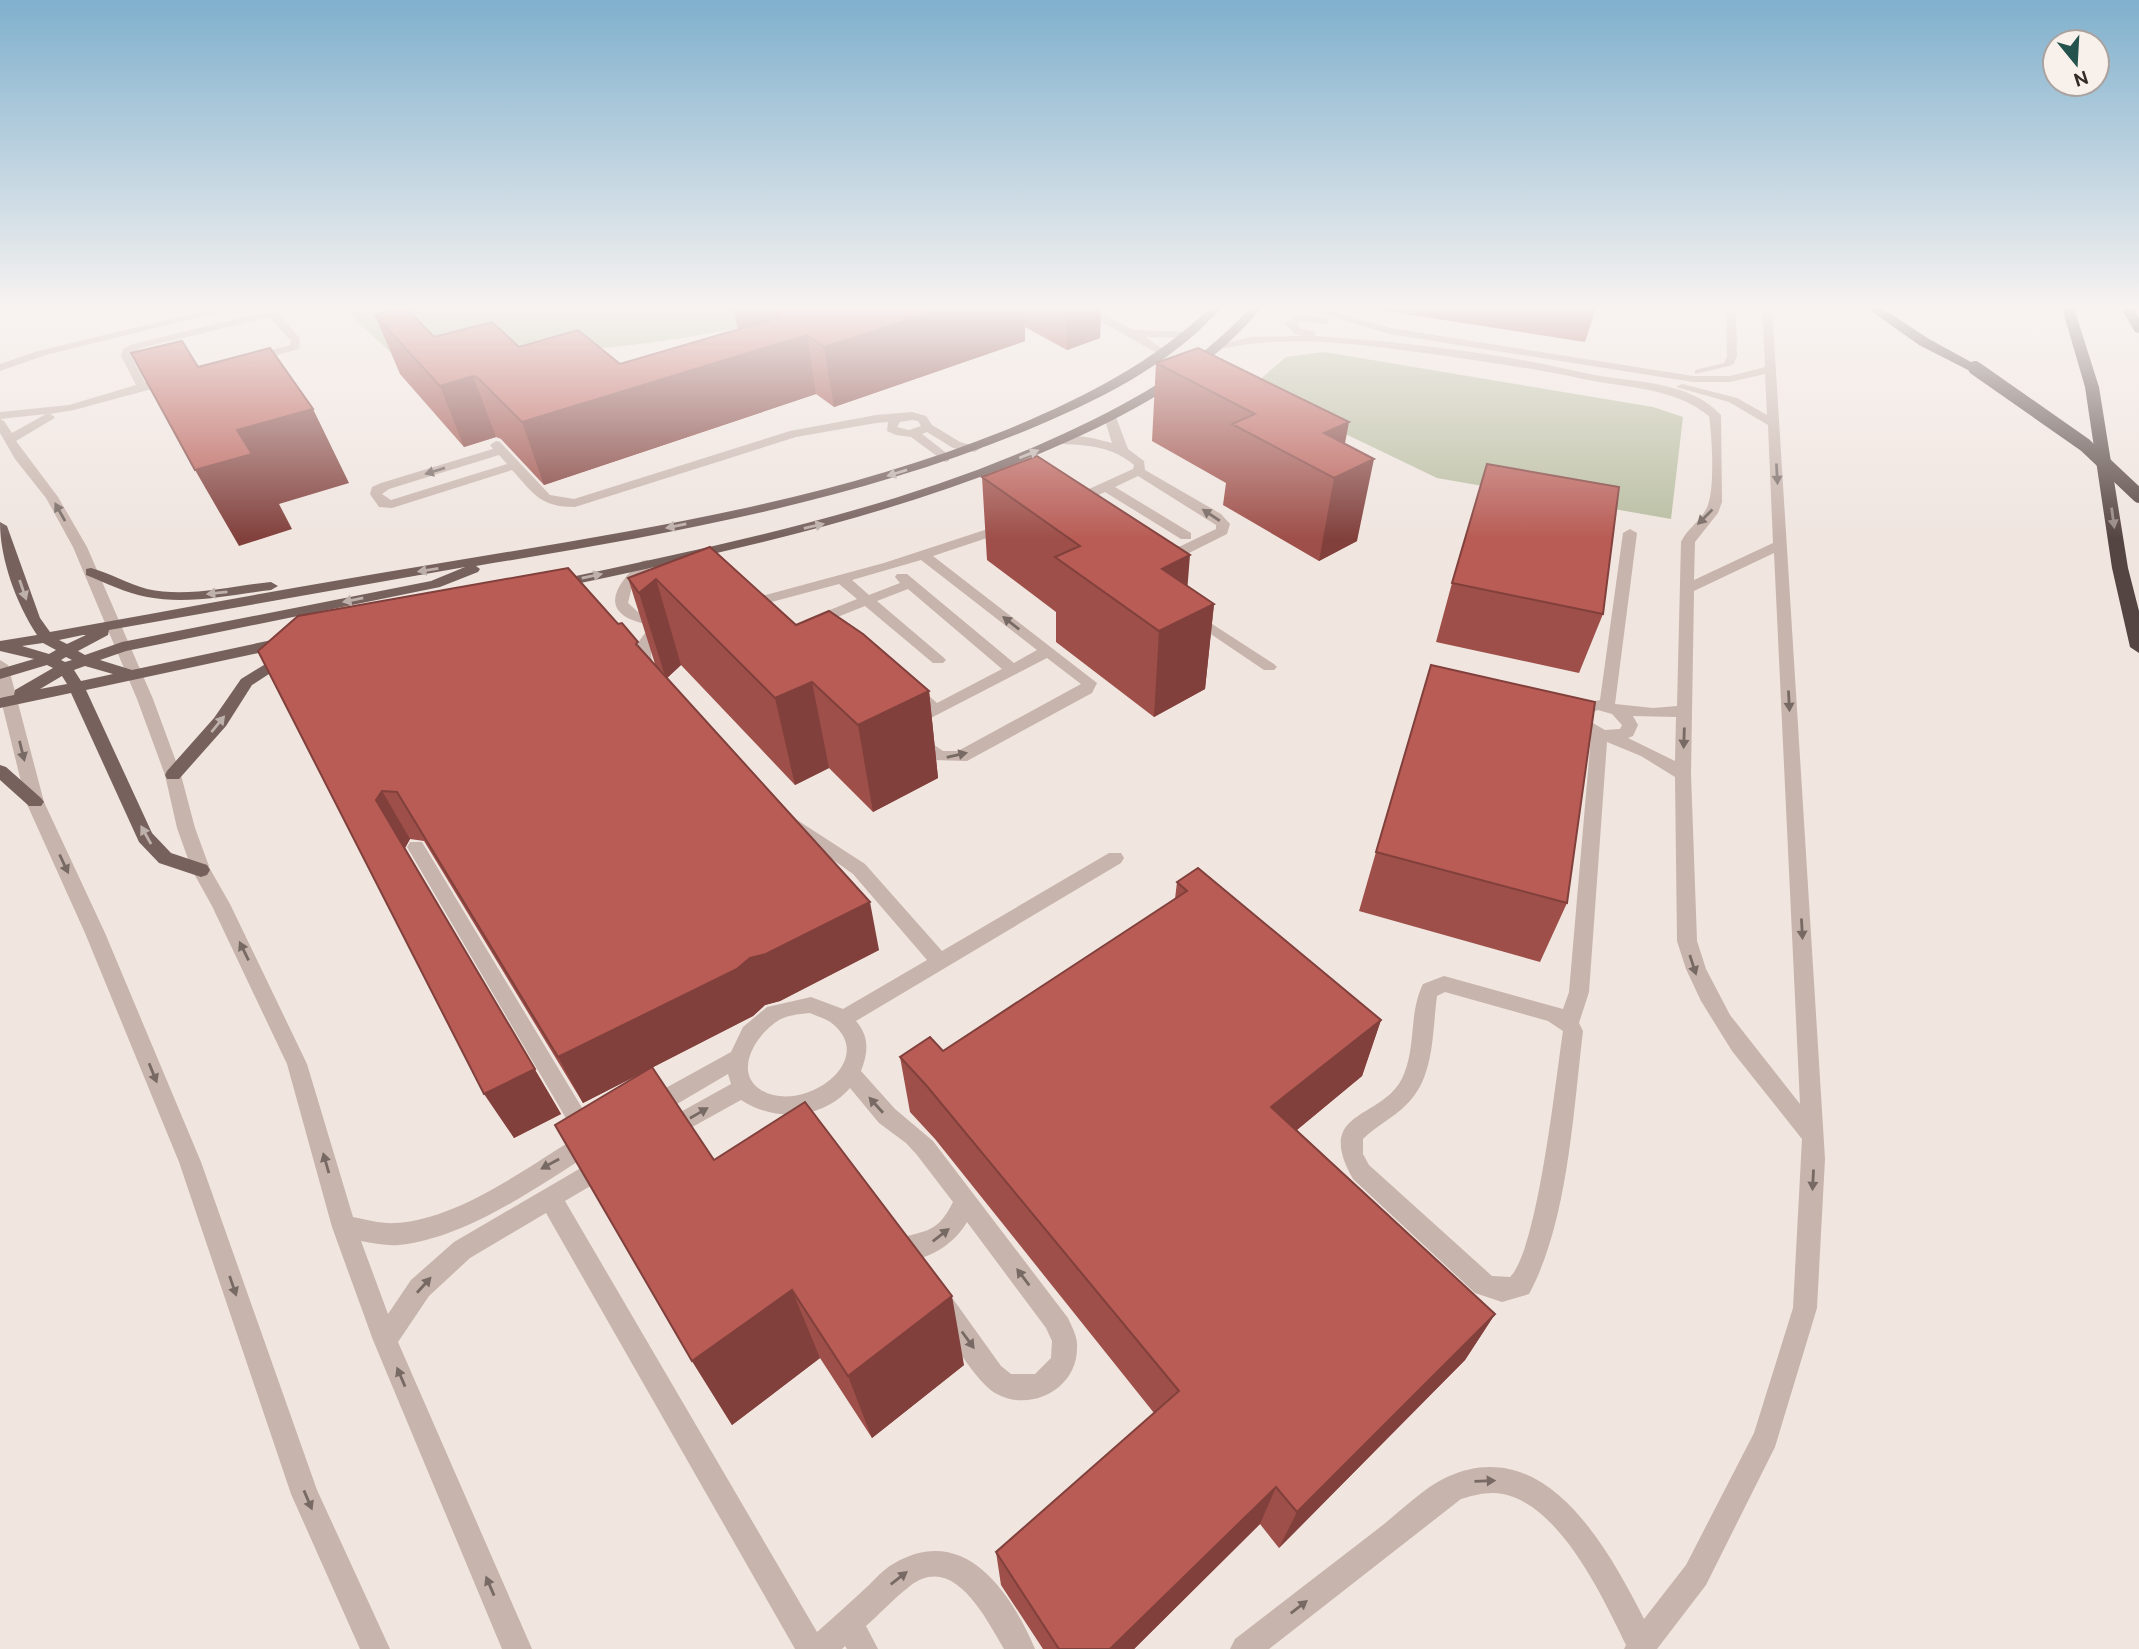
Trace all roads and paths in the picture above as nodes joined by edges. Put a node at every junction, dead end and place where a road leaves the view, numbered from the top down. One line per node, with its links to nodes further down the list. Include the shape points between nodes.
1 (160, 385): 9 (street)
2 (1112, 385): 20 (main road)
3 (1164, 385): 12 (main road)
4 (1623, 385): 43 (street, one-way to 43, via 1681,395 1701,403 1714,415 1715,502 1690,534)
5 (1656, 385): 15 (street, via 1709,393 1749,407)
6 (1771, 385): 15 (street)
7 (1999, 385): 26 (highway, bridge, via 2085,445)
8 (2091, 385): 55 (highway, one-way to 55, via 2120,568)
9 (145, 386): 10 (street)
10 (70, 408): 11 (street); 18 (street)
11 (0, 416)
12 (1110, 417): 19 (main road); 21 (street)
13 (0, 423): 18 (street)
14 (895, 423): 16 (street, via 918,417); 17 (street, via 902,434); 23 (street, via 853,424 794,434 575,503 545,498)
15 (1774, 424): 32 (street, one-way to 32)
16 (927, 427): 17 (street); 20 (street, via 957,445)
17 (914, 433): 22 (street)
18 (10, 439): 38 (street, one-way to 18, via 52,497)
19 (1063, 440): 21 (street); 36 (main road, one-way to 19, via 904,501)
20 (975, 448): 22 (main road)
21 (1122, 450): 24 (street, via 1140,464)
22 (945, 458): 35 (main road, one-way to 35, via 811,496)
23 (513, 466): 23 (street, one-way to 23, via 498,448 384,486 376,494 384,504 392,504)
24 (1139, 471): 25 (street); 33 (street, one-way to 24, via 1175,553 1224,528 1216,517)
25 (1106, 487): 27 (street, via 1080,504); 31 (street)
26 (2139, 496)
27 (1059, 507)
28 (1020, 522): 34 (street)
29 (0, 526): 52 (main road, one-way to 52, via 33,618)
30 (1630, 533): 68 (street)
31 (1186, 536)
32 (1781, 544): 43 (street); 88 (street, one-way to 88)
33 (1147, 548)
34 (924, 555): 37 (street); 56 (street, one-way to 34)
35 (488, 560): 41 (main road, one-way to 41); 54 (main road, one-way to 54, via 435,584)
36 (647, 564): 42 (main road, one-way to 36); 49 (street, via 623,585 621,606 630,615)
37 (888, 566): 39 (street); 40 (street)
38 (91, 572): 41 (main road, one-way to 38, via 165,595); 50 (street)
39 (842, 579): 44 (street); 46 (street)
40 (909, 584): 44 (street); 61 (street)
41 (334, 585): 50 (main road)
42 (538, 588)
43 (1686, 589): 70 (street)
44 (867, 600): 46 (street); 59 (street)
45 (1178, 606): 60 (street)
46 (818, 607): 47 (street); 51 (street)
47 (731, 608)
48 (681, 619): 49 (street)
49 (662, 622): 65 (street, via 642,647 646,670)
50 (112, 626): 52 (main road); 54 (street); 57 (main road)
51 (800, 634)
52 (46, 638): 53 (main road); 57 (main road)
53 (0, 647): 57 (main road)
54 (122, 647): 58 (main road); 63 (street)
55 (2139, 648)
56 (1048, 651): 61 (street); 69 (street, one-way to 56, via 908,731 939,755 961,757 1089,686)
57 (60, 660): 58 (main road); 62 (main road); 64 (main road); 67 (main road)
58 (83, 660): 63 (main road)
59 (938, 660)
60 (1269, 667)
61 (1012, 669): 69 (street)
62 (1, 671): 67 (street)
63 (133, 676): 64 (main road); 74 (street); 74 (main road, one-way to 63, via 220,722 246,682 297,645)
64 (76, 687): 67 (main road); 79 (main road, one-way to 64, via 165,858 145,837)
65 (665, 690)
66 (908, 692): 69 (street)
67 (5, 702): 75 (street, one-way to 75)
68 (1613, 708): 70 (street); 71 (street, via 1630,725 1619,736); 71 (street, via 1590,706 1580,714 1584,725)
69 (936, 710)
70 (1686, 711): 73 (street, one-way to 73)
71 (1603, 735): 73 (street, via 1647,752); 82 (street, via 1579,992)
72 (0, 771): 75 (main road)
73 (1683, 774): 88 (street, one-way to 88, via 1685,918 1693,966 1720,1018)
74 (173, 775): 79 (street)
75 (35, 802): 102 (street, one-way to 102, via 190,1163 305,1494)
76 (777, 809): 80 (street, via 859,869)
77 (416, 847): 89 (street)
78 (1115, 858): 80 (street)
79 (201, 870): 94 (street, one-way to 79, via 297,1064)
80 (940, 962): 81 (street)
81 (845, 1018): 83 (street, via 811,1005 772,1014 755,1026); 84 (street, via 856,1034 859,1053)
82 (1569, 1023): 82 (street, via 1554,1014 1466,988 1436,986 1427,996 1409,1088 1351,1137 1352,1161 1361,1172 1484,1285 1496,1290 1520,1286 1537,1242 1572,1039)
83 (738, 1058): 85 (street); 89 (street)
84 (851, 1074): 86 (street, via 819,1101); 93 (street, one-way to 84, via 925,1148 887,1116)
85 (744, 1087): 86 (street, via 775,1106); 90 (street, one-way to 85)
86 (797, 1107): 87 (street)
87 (813, 1129)
88 (1813, 1136): 101 (street, one-way to 101, via 1805,1308 1766,1438 1696,1575)
89 (592, 1141): 94 (street, one-way to 94, via 473,1208 423,1230 397,1234)
90 (647, 1142)
91 (623, 1156): 92 (street)
92 (550, 1198): 99 (street, one-way to 92, via 420,1288 440,1268 484,1235); 104 (street)
93 (965, 1200): 96 (street, one-way to 93, via 930,1244 943,1236); 98 (street, one-way to 93, via 996,1379 1012,1388 1029,1389 1046,1383 1059,1370 1064,1334)
94 (344, 1227): 99 (street)
95 (885, 1227): 96 (street)
96 (901, 1249): 97 (street)
97 (916, 1270)
98 (931, 1291)
99 (385, 1340): 103 (street, one-way to 99)
100 (848, 1623): 105 (street); 106 (street); 107 (street, one-way to 107, via 902,1574 916,1566 946,1563 972,1576)
101 (1641, 1648): 108 (street, one-way to 101, via 1453,1488 1478,1480 1506,1481 1534,1493 1559,1512 1617,1597)
102 (374, 1649)
103 (517, 1649)
104 (811, 1649)
105 (820, 1649)
106 (863, 1649)
107 (1020, 1649)
108 (1245, 1649)

